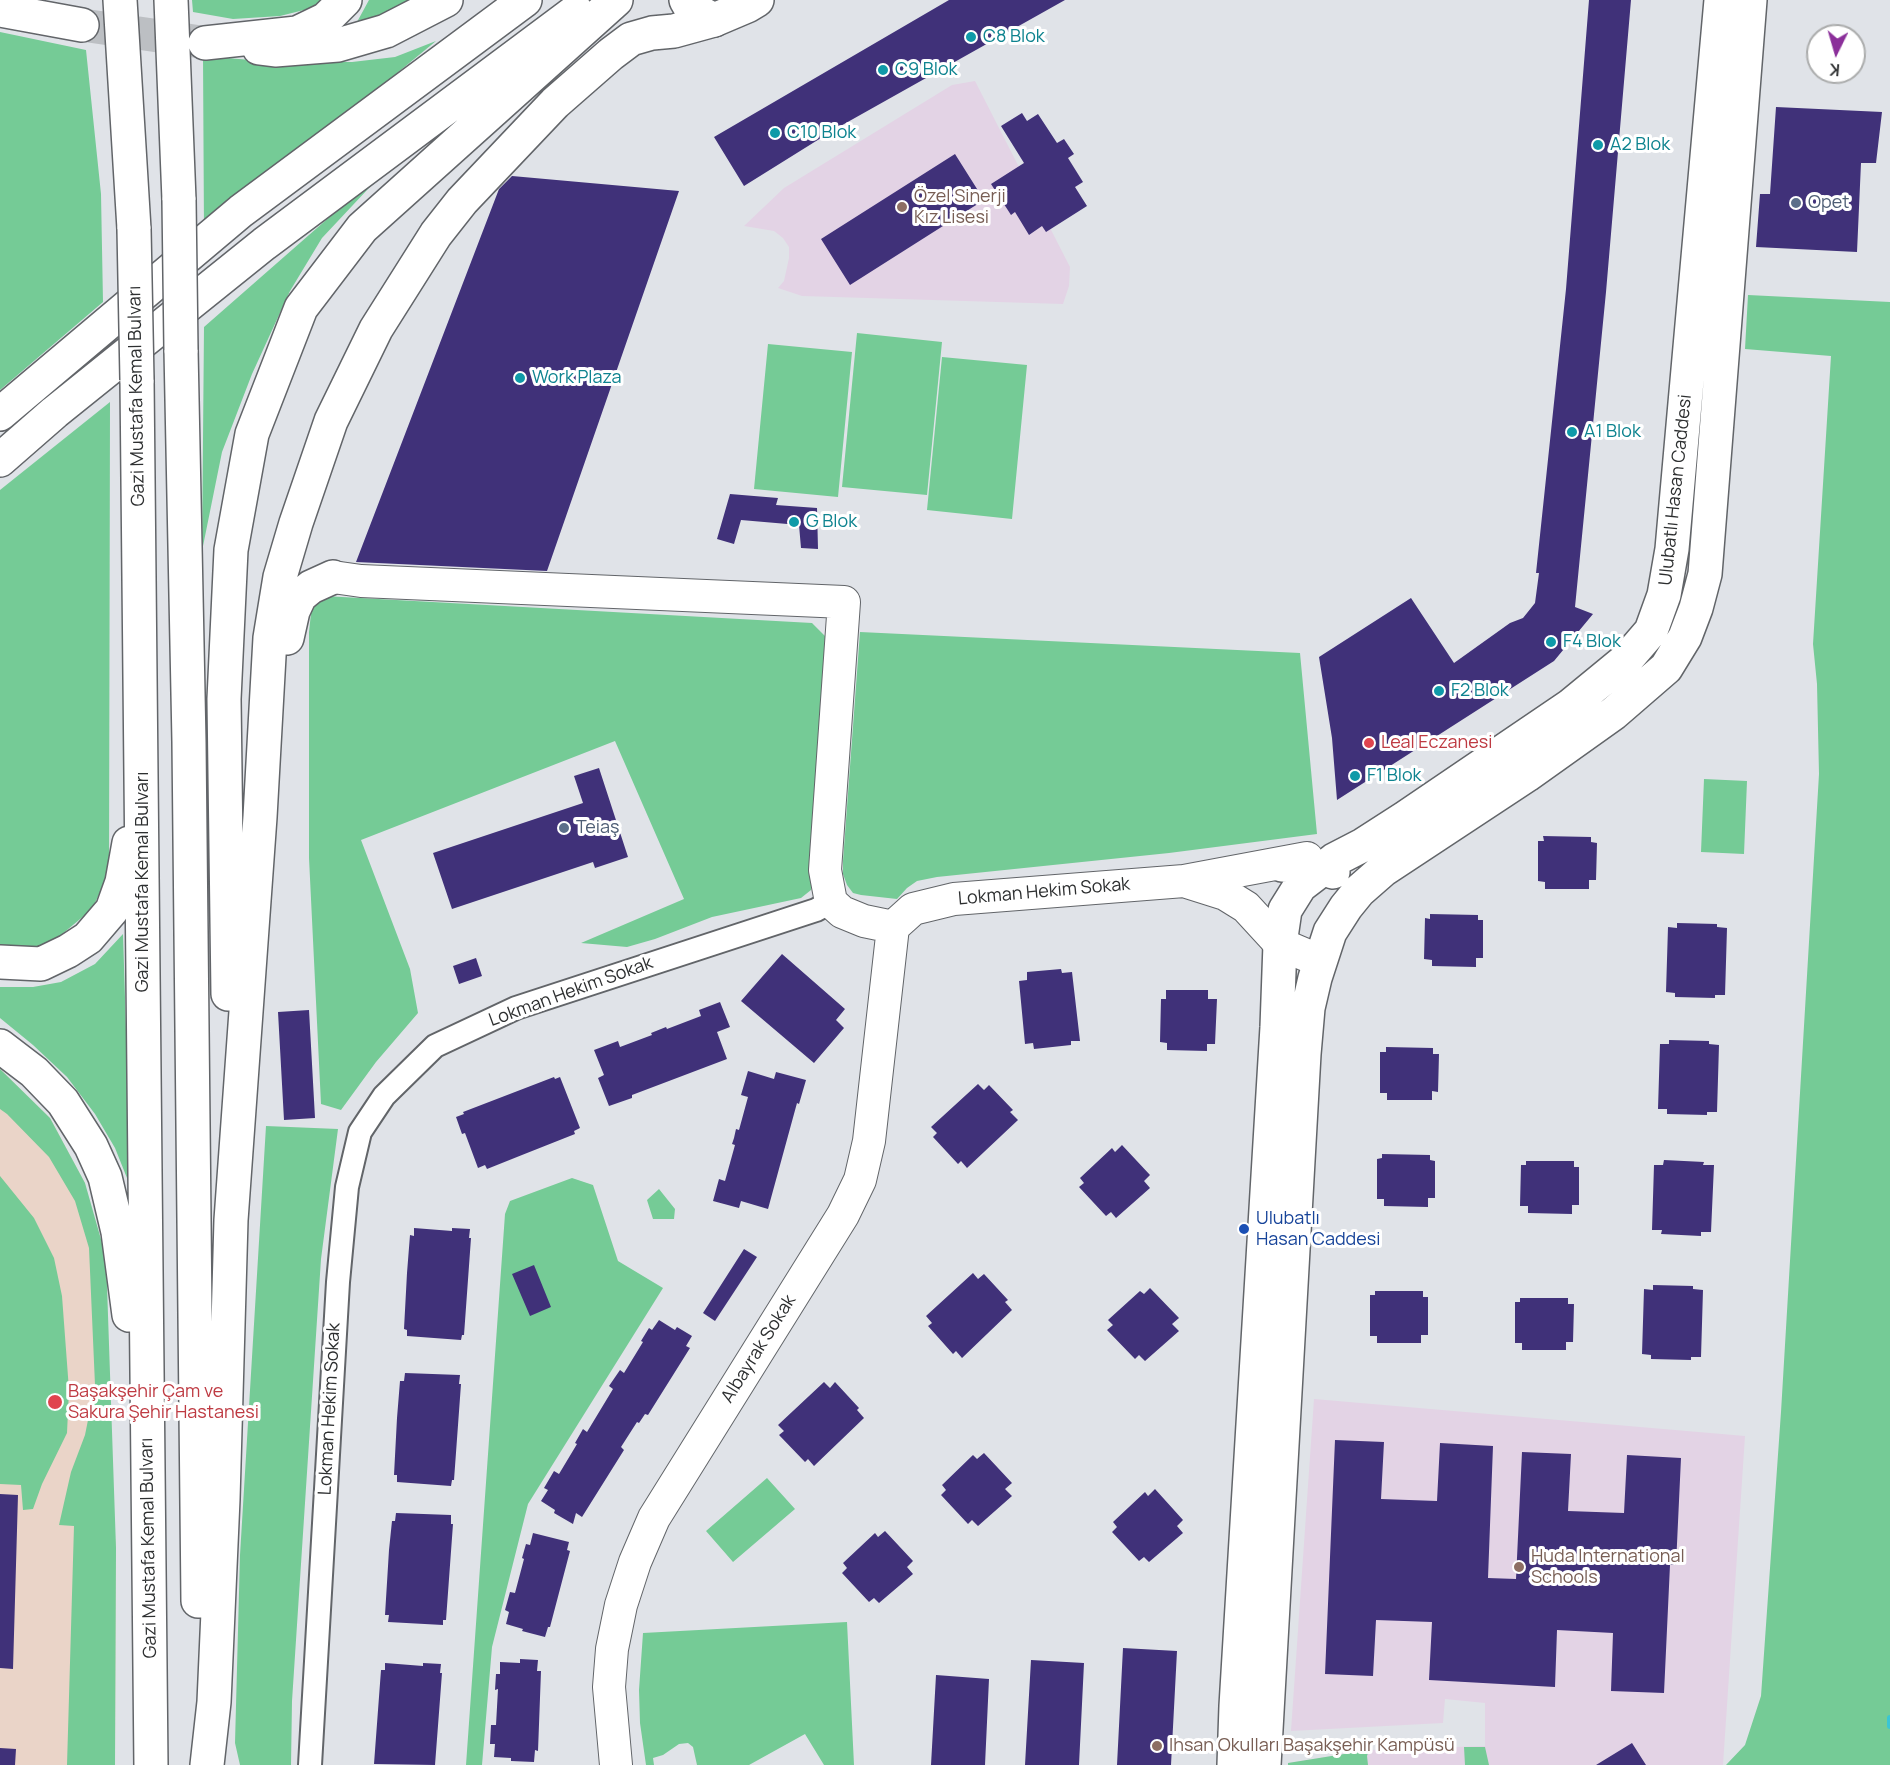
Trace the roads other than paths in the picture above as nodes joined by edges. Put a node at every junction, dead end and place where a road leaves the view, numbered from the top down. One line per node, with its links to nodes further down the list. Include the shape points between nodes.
1 (120, 0): 21 (main road, Gazi Mustafa Kemal Bulvarı, bridge, via 134,229)
2 (171, 0): 16 (main road)
3 (181, 0): 16 (main road)
4 (345, 0): 5 (main road, via 326,20 297,33 205,43 275,50 338,45 386,31)
5 (446, 0)
6 (525, 0): 17 (main road, via 240,211)
7 (595, 0): 18 (main road, via 573,12 264,244)
8 (616, 0): 34 (main road, via 362,228 301,308 252,434 231,550 224,699)
9 (686, 0): 14 (main road, via 690,7)
10 (756, 0): 14 (main road, via 747,6)
11 (1721, 0): 23 (main road, Ulubatlı Hasan Caddesi, via 1672,549 1664,595 1651,631 1626,660 1570,706)
12 (1750, 0): 28 (main road, Ulubatlı Hasan Caddesi, via 1706,574 1685,637 1666,668 1614,713 1383,870)
13 (0, 10): 15 (main road)
14 (714, 10): 19 (main road, via 674,31 631,39 611,54 555,103 462,201 436,234 376,329 331,421)
15 (82, 25)
16 (175, 54): 37 (main road, bridge, via 189,730)
17 (0, 414)
18 (0, 460)
19 (296, 523): 20 (main road, via 307,554 317,568); 22 (main road, via 280,577 270,638)
20 (333, 577): 22 (main road, via 300,596 293,611 280,682 270,785); 27 (main road, via 844,602 825,870)
21 (142, 765): 32 (main road, via 122,882 112,910 88,938 41,964); 35 (main road, Gazi Mustafa Kemal Bulvarı)
22 (260, 817): 34 (main road)
23 (1363, 845): 24 (main road, Lokman Hekim Sokak); 25 (main road, Ulubatlı Hasan Caddesi)
24 (1282, 865): 25 (main road); 26 (main road, Lokman Hekim Sokak)
25 (1325, 867): 28 (main road, via 1336,874); 30 (main road, Ulubatlı Hasan Caddesi, via 1299,886 1285,910)
26 (1184, 881): 29 (main road, Lokman Hekim Sokak, via 954,899 914,909); 30 (main road, via 1225,894 1246,907)
27 (831, 902): 29 (main road, via 842,912 864,921); 39 (street, Lokman Hekim Sokak, via 516,1008 435,1046 384,1096 360,1132 347,1187 338,1282)
28 (1346, 907): 31 (main road, Ulubatlı Hasan Caddesi, via 1330,932)
29 (893, 927): 40 (main road, Albayrak Sokak, via 869,1141 860,1180 843,1215 654,1518 635,1562 612,1649 609,1687)
30 (1280, 944): 31 (main road); 41 (main road, Ulubatlı Hasan Caddesi)
31 (1321, 958): 42 (main road, Ulubatlı Hasan Caddesi, via 1308,1008 1304,1054)
32 (0, 962)
33 (0, 1046): 35 (main road, via 34,1072 63,1102 91,1146 105,1178 118,1232)
34 (231, 1220): 38 (main road, via 214,1702)
35 (148, 1469): 36 (main road, Gazi Mustafa Kemal Bulvarı)
36 (152, 1765)
37 (200, 1765)
38 (207, 1765)
39 (310, 1765)
40 (616, 1765)
41 (1234, 1765)
42 (1264, 1765)

